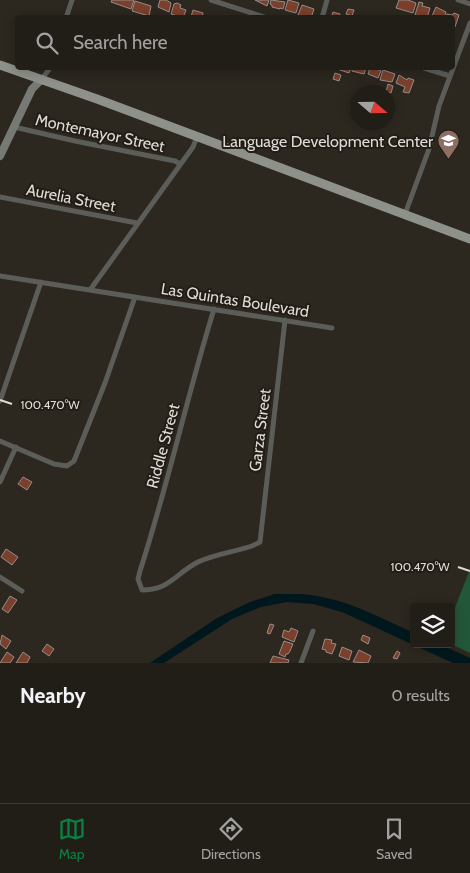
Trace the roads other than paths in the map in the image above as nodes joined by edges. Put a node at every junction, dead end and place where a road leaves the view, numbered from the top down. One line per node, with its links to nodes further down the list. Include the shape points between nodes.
1 (72, 0): 6 (street)
2 (212, 0): 7 (street)
3 (327, 0): 8 (street)
4 (458, 0): 5 (street)
5 (470, 4)
6 (67, 15)
7 (258, 15)
8 (323, 15)
9 (470, 23): 10 (street)
10 (455, 63)
11 (0, 65): 16 (main road)
12 (49, 70): 16 (street)
13 (430, 70): 15 (street)
14 (452, 70): 15 (street)
15 (450, 76): 22 (street, via 429,149)
16 (42, 79): 17 (street, via 32,89); 18 (main road)
17 (14, 126): 19 (street); 20 (street, Montemayor Street)
18 (197, 136): 20 (street, Montemayor Street); 22 (main road)
19 (0, 156)
20 (180, 164): 23 (street, Montemayor Street)
21 (0, 197): 23 (street, Aurelia Street)
22 (405, 214): 24 (main road)
23 (137, 223): 27 (street, Montemayor Street)
24 (470, 239)
25 (0, 276): 26 (street, Las Quintas Boulevard)
26 (41, 282): 27 (street, Las Quintas Boulevard); 32 (street)
27 (90, 290): 28 (street, Las Quintas Boulevard)
28 (135, 297): 29 (street, Las Quintas Boulevard); 34 (street, via 74,461 67,466 54,464)
29 (214, 309): 30 (street, Las Quintas Boulevard); 36 (street, Riddle Street, via 138,579 142,590 155,590 198,562)
30 (285, 320): 31 (street, Las Quintas Boulevard); 36 (street, Garza Street)
31 (332, 328)
32 (0, 401)
33 (0, 441): 34 (street)
34 (16, 447): 35 (street)
35 (0, 482)
36 (260, 542)
37 (0, 577): 38 (street)
38 (22, 591)
39 (313, 631): 40 (street)
40 (301, 662): 41 (street)
41 (309, 663)

